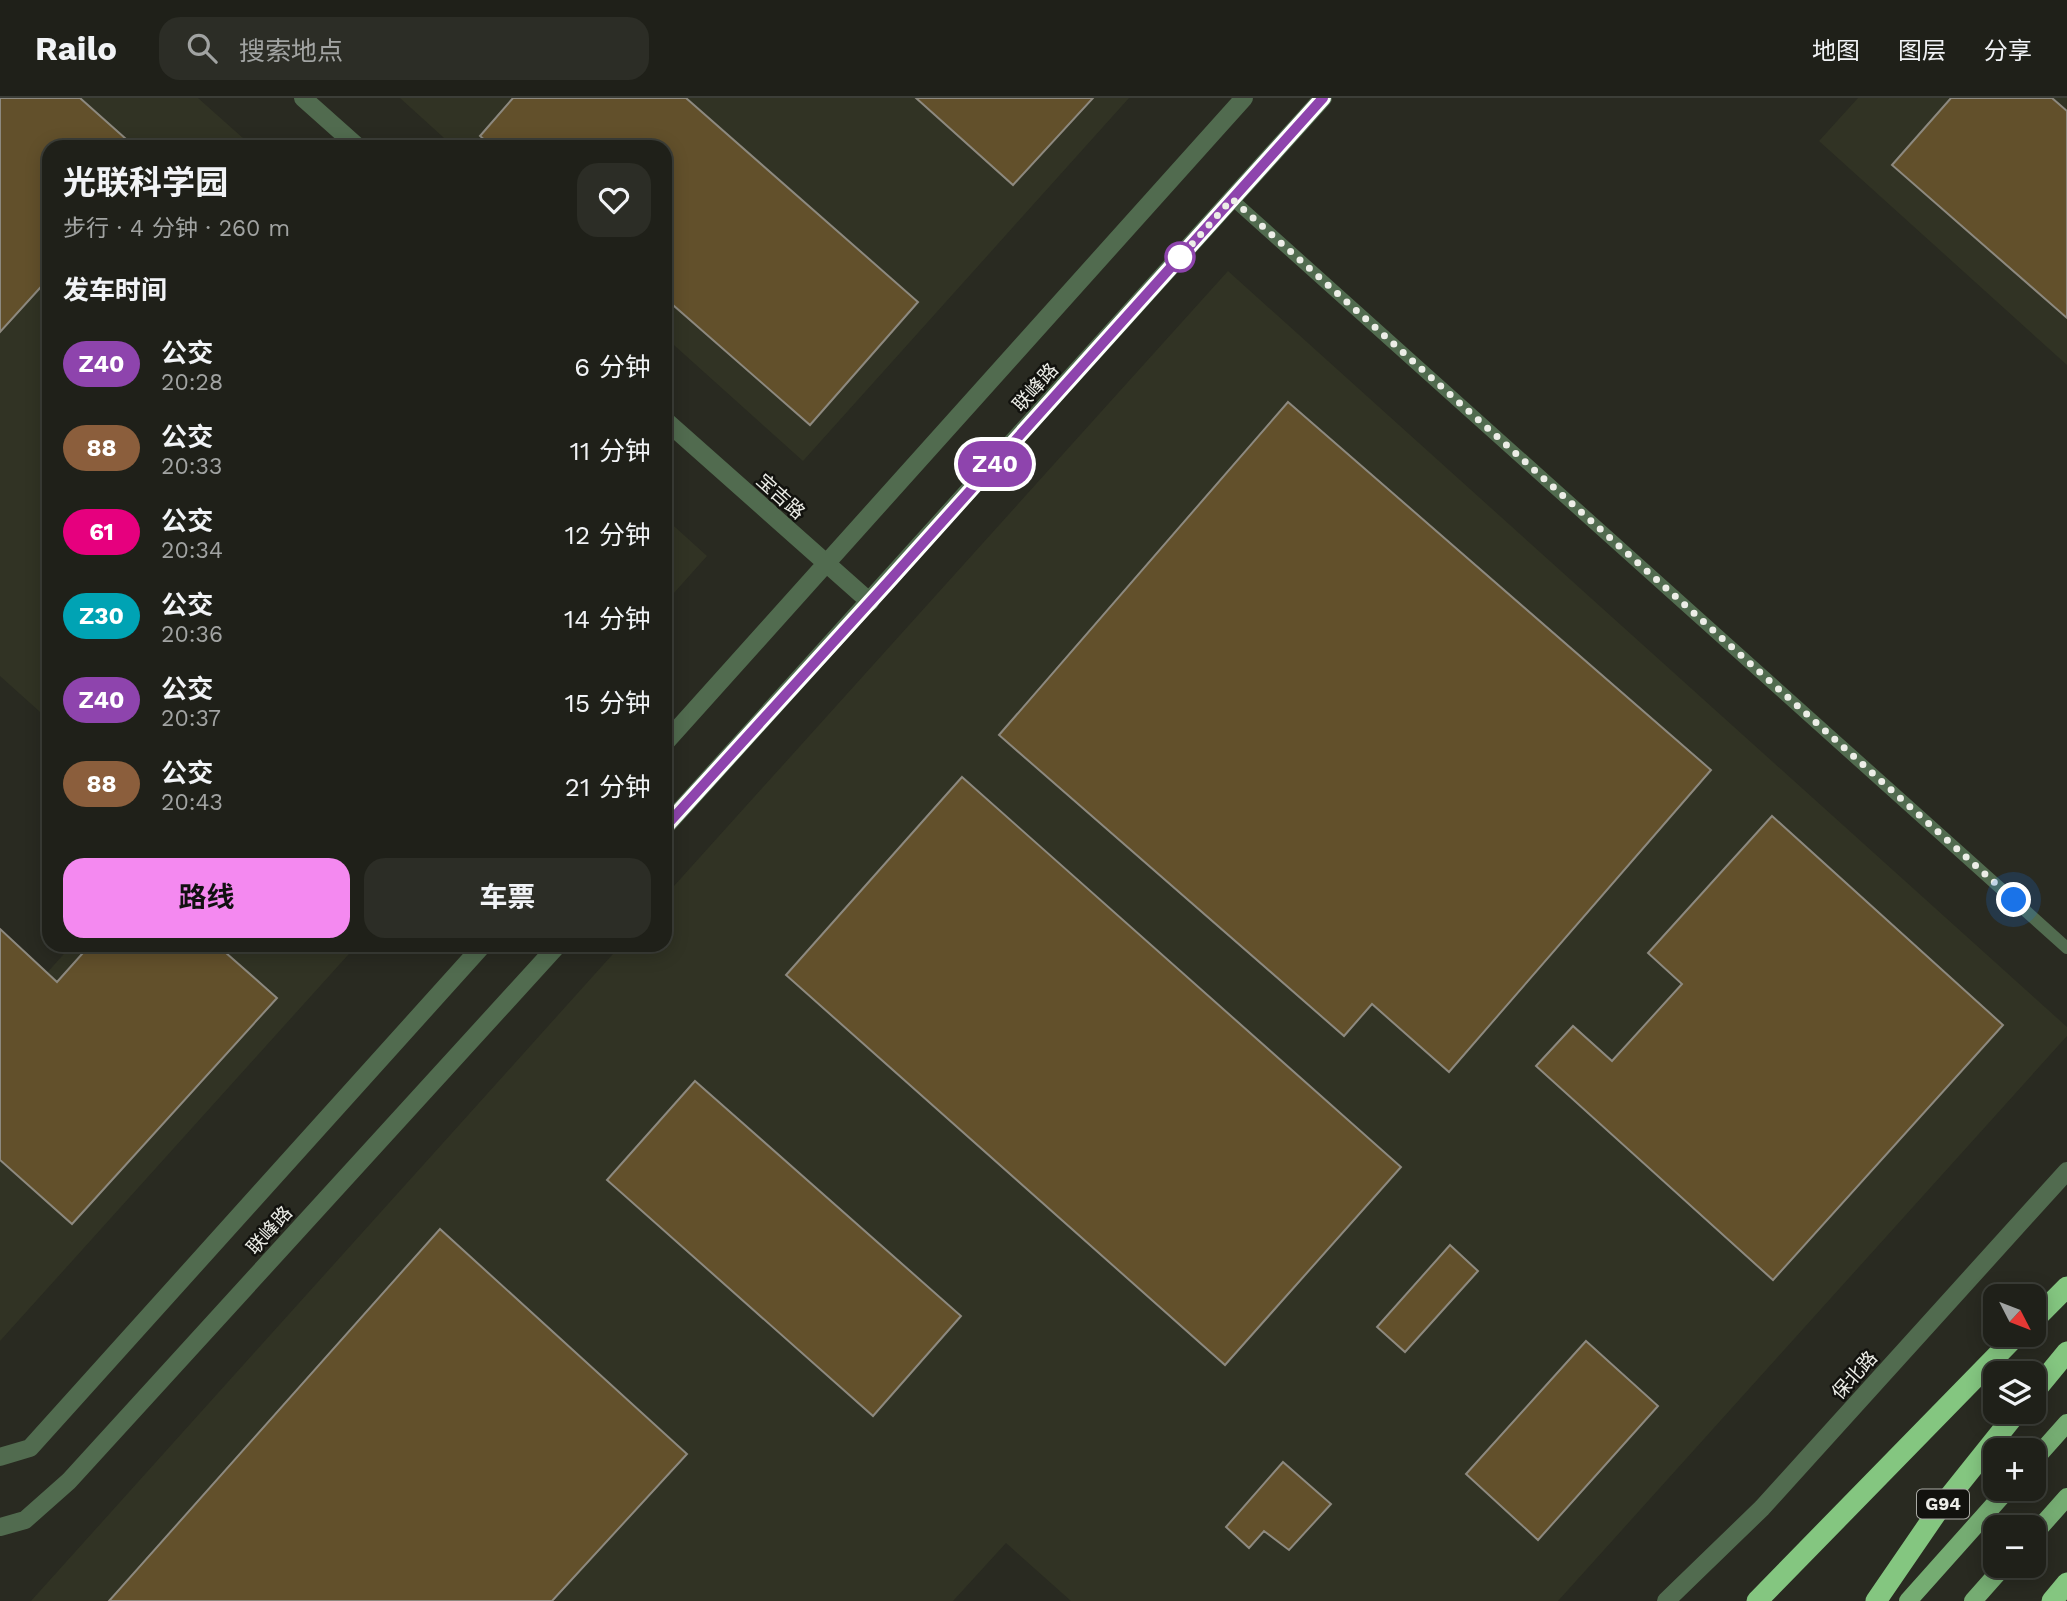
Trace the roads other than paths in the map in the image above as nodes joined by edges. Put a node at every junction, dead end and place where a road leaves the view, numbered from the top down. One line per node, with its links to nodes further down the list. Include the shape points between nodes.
1 (303, 98): 4 (street)
2 (1244, 98): 7 (street, 联峰路)
3 (1323, 98): 5 (street, 联峰路)
4 (350, 140)
5 (1232, 199): 8 (street, 联峰路); 11 (lane)
6 (672, 426): 7 (street, 宝吉路)
7 (826, 564): 8 (street, 宝吉路); 9 (street, 联峰路)
8 (870, 602): 10 (street, 联峰路)
9 (672, 735)
10 (672, 819)
11 (2067, 948)
12 (477, 952): 23 (street, 联峰路, via 30,1447)
13 (552, 952): 27 (street, 联峰路, via 69,1481 25,1520)
14 (2067, 1171): 31 (street, 保北路, via 1762,1508)
15 (2067, 1287): 16 (highway)
16 (2046, 1308)
17 (2004, 1348): 32 (highway)
18 (2067, 1352): 19 (highway)
19 (2046, 1377)
20 (2067, 1423): 22 (main road)
21 (2007, 1424): 33 (highway, G94, via 1937,1512)
22 (2046, 1447)
23 (0, 1457)
24 (2067, 1497): 26 (main road)
25 (1997, 1501): 34 (main road)
26 (2046, 1521)
27 (0, 1527)
28 (1993, 1578): 35 (main road)
29 (2067, 1583): 36 (highway)
30 (2067, 1593): 37 (highway)
31 (1666, 1601)
32 (1757, 1601)
33 (1876, 1601)
34 (1908, 1601)
35 (1973, 1601)
36 (2053, 1601)
37 (2062, 1601)

